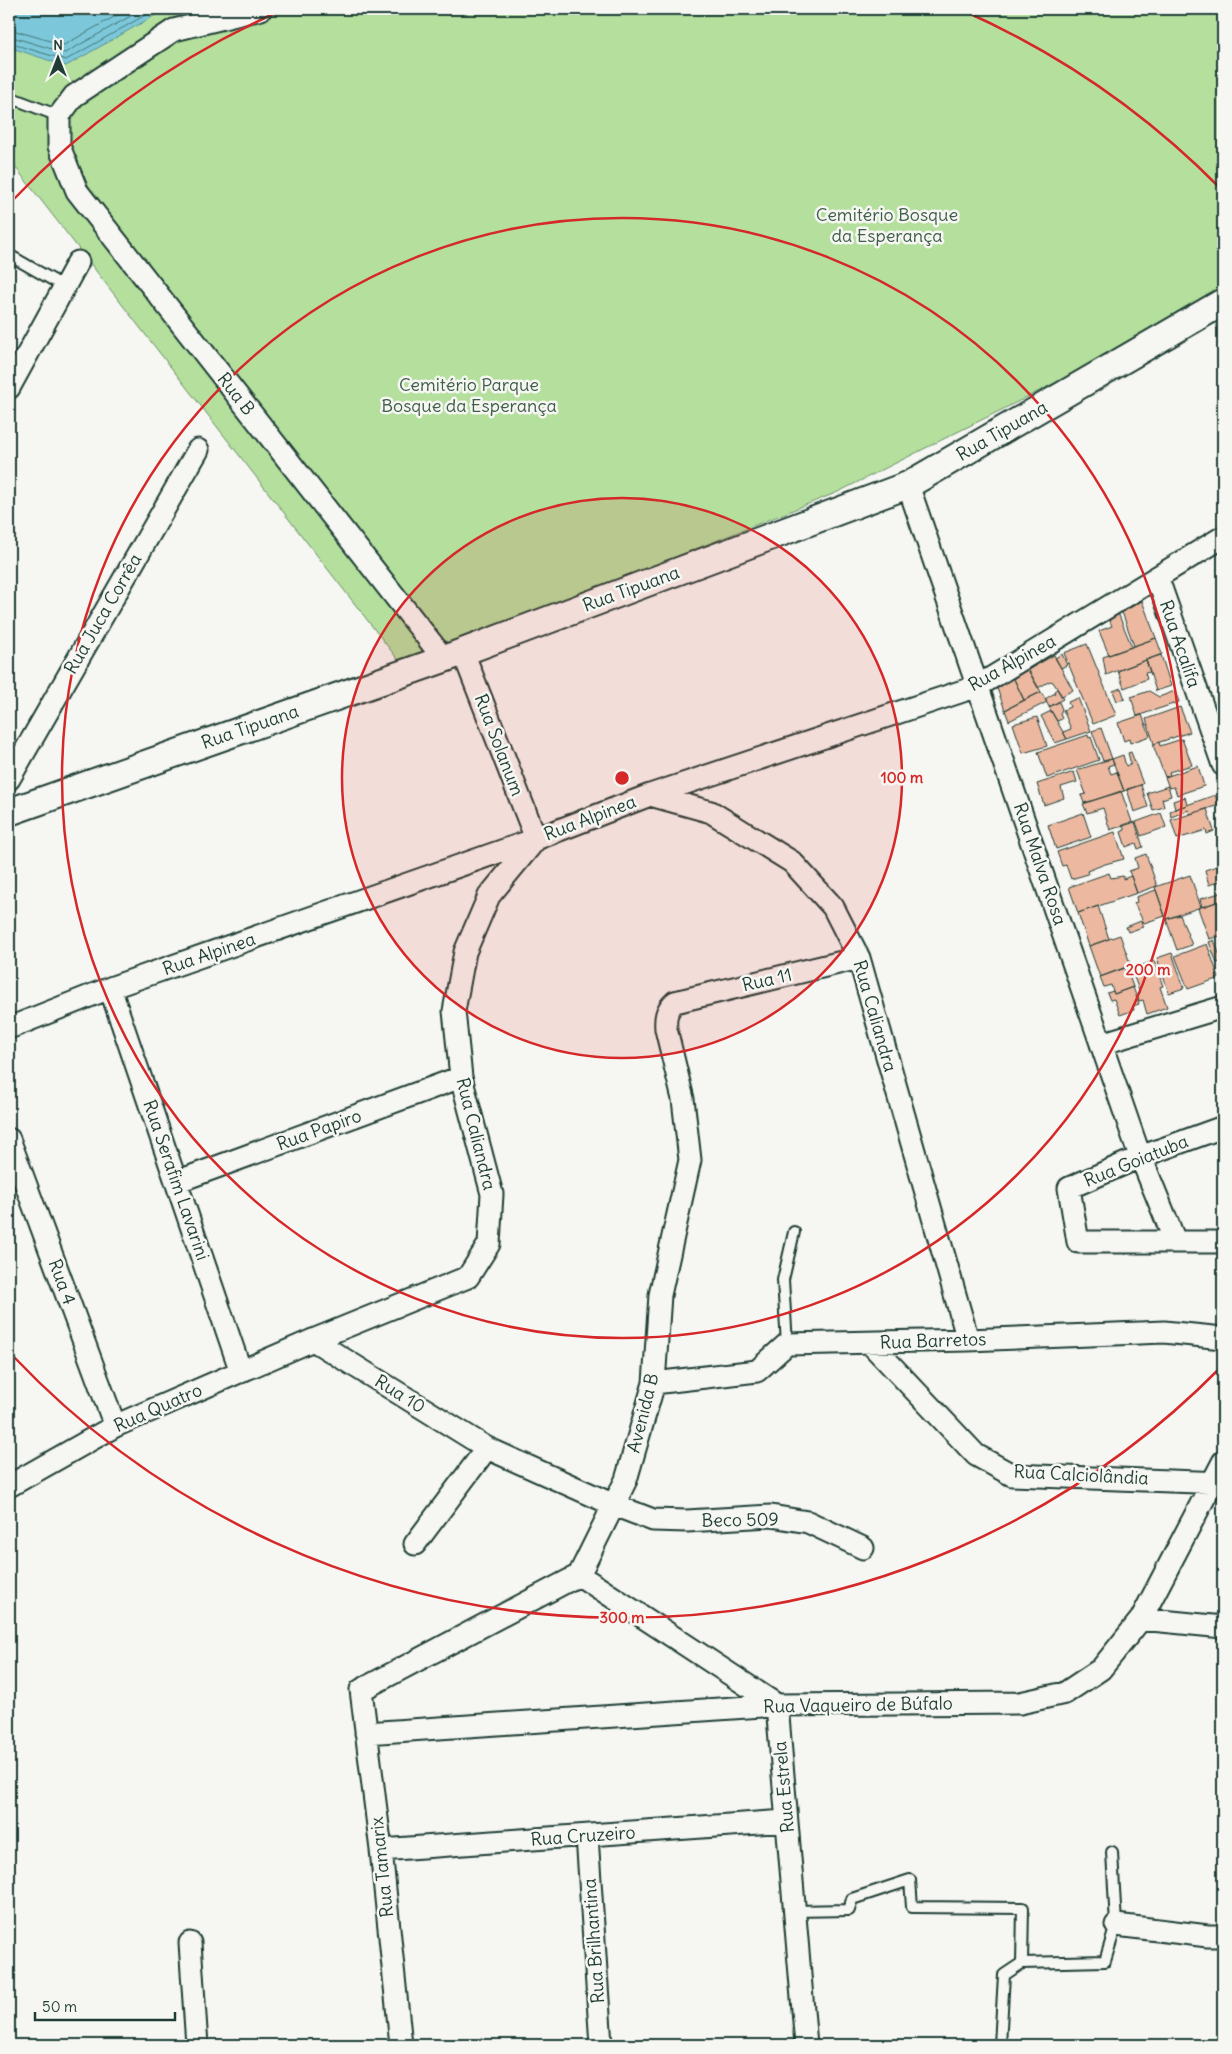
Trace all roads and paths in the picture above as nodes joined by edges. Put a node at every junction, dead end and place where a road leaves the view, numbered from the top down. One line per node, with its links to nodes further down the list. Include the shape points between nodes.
1 (261, 9): 3 (street, via 174,30 74,96)
2 (9, 97): 3 (lane)
3 (59, 116): 13 (street, Rua B, via 59,146 77,191)
4 (9, 255): 6 (lane)
5 (78, 262): 6 (street)
6 (65, 287): 8 (street)
7 (1223, 302): 10 (street, Rua Tipuana)
8 (9, 388)
9 (198, 450): 16 (street, Rua Juca Corrêa)
10 (908, 485): 13 (street, Rua Tipuana); 14 (street, Rua Malva Rosa)
11 (1223, 537): 12 (street, Rua Alpinea)
12 (1158, 579): 14 (street, Rua Alpinea); 15 (street, Rua Acalifa)
13 (454, 655): 18 (street, Rua Tipuana); 19 (street, Rua Solanum)
14 (978, 686): 17 (street, Rua Alpinea); 25 (street, Rua Malva Rosa)
15 (1223, 765)
16 (9, 779)
17 (650, 795): 19 (street, Rua Alpinea); 20 (street, Rua Caliandra, via 711,812 792,862 834,907)
18 (11, 810)
19 (536, 839): 21 (street, Rua Alpinea); 26 (street, Rua Caliandra, via 490,896 465,952 454,1011)
20 (859, 958): 22 (street, Rua 11); 36 (street, Rua Caliandra)
21 (110, 988): 24 (street, Rua Alpinea); 30 (street, Rua Serafim Lavarini)
22 (675, 1002): 40 (street, Avenida B, via 665,1018 666,1029 683,1099 690,1160 660,1295)
23 (1223, 1007): 25 (street)
24 (9, 1028)
25 (1102, 1044): 29 (street, Rua Malva Rosa)
26 (461, 1077): 30 (street, Rua Papiro); 35 (street, Rua Caliandra, via 492,1194 489,1244 468,1277)
27 (1223, 1127): 29 (street, Rua Goiatuba)
28 (9, 1139): 41 (street, Rua 4)
29 (1140, 1157): 32 (street, Rua Malva Rosa); 32 (street, Rua Goiatuba, via 1069,1188 1078,1242)
30 (176, 1182): 39 (street, Rua Serafim Lavarini)
31 (794, 1232): 38 (lane, via 783,1280)
32 (1175, 1242): 33 (street, Rua Goiatuba)
33 (1223, 1242)
34 (1223, 1338): 36 (street, Rua Barretos, via 1164,1332)
35 (312, 1340): 39 (street, Rua Quatro); 42 (street, Rua 10)
36 (968, 1340): 37 (street, Rua Barretos)
37 (870, 1343): 38 (street, Rua Barretos); 44 (street, Rua Calciolândia, via 976,1455 1012,1475)
38 (787, 1344): 40 (street, via 758,1371)
39 (241, 1372): 41 (street, Rua Quatro)
40 (654, 1383): 46 (street, Avenida B, via 626,1480)
41 (115, 1426): 45 (street, Rua Quatro)
42 (488, 1448): 46 (street, Rua 10); 47 (street)
43 (1223, 1462): 44 (street, Rua Vaqueiro de Búfalo)
44 (1218, 1482): 50 (street, Rua Vaqueiro de Búfalo)
45 (9, 1486)
46 (614, 1505): 48 (street, Beco 509, via 653,1520 771,1516 808,1522); 49 (street, Avenida B)
47 (415, 1544)
48 (863, 1548)
49 (579, 1576): 52 (street); 53 (street, Rua Tamarix, via 361,1690)
50 (1141, 1619): 51 (street); 52 (street, Rua Vaqueiro de Búfalo, via 1101,1669 1065,1693 1020,1703)
51 (1223, 1627)
52 (777, 1705): 53 (street, Rua Vaqueiro de Búfalo); 54 (street, Rua Estrela)
53 (366, 1733): 56 (street, Rua Tamarix)
54 (786, 1821): 55 (street, Rua Cruzeiro); 58 (street, Rua Estrela)
55 (587, 1836): 56 (street, Rua Cruzeiro); 65 (street, Rua Brilhantina)
56 (381, 1850): 64 (street, Rua Tamarix)
57 (1112, 1852): 59 (lane)
58 (795, 1911): 62 (lane, via 849,1910 852,1899 910,1880 912,1907 1023,1908); 66 (street, Rua Estrela)
59 (1116, 1925): 60 (street); 62 (lane, via 1105,1961)
60 (1223, 1936)
61 (190, 1943): 63 (street)
62 (1022, 1963): 67 (lane, via 1004,1975)
63 (197, 2045)
64 (401, 2045)
65 (601, 2045)
66 (806, 2045)
67 (1000, 2045)

